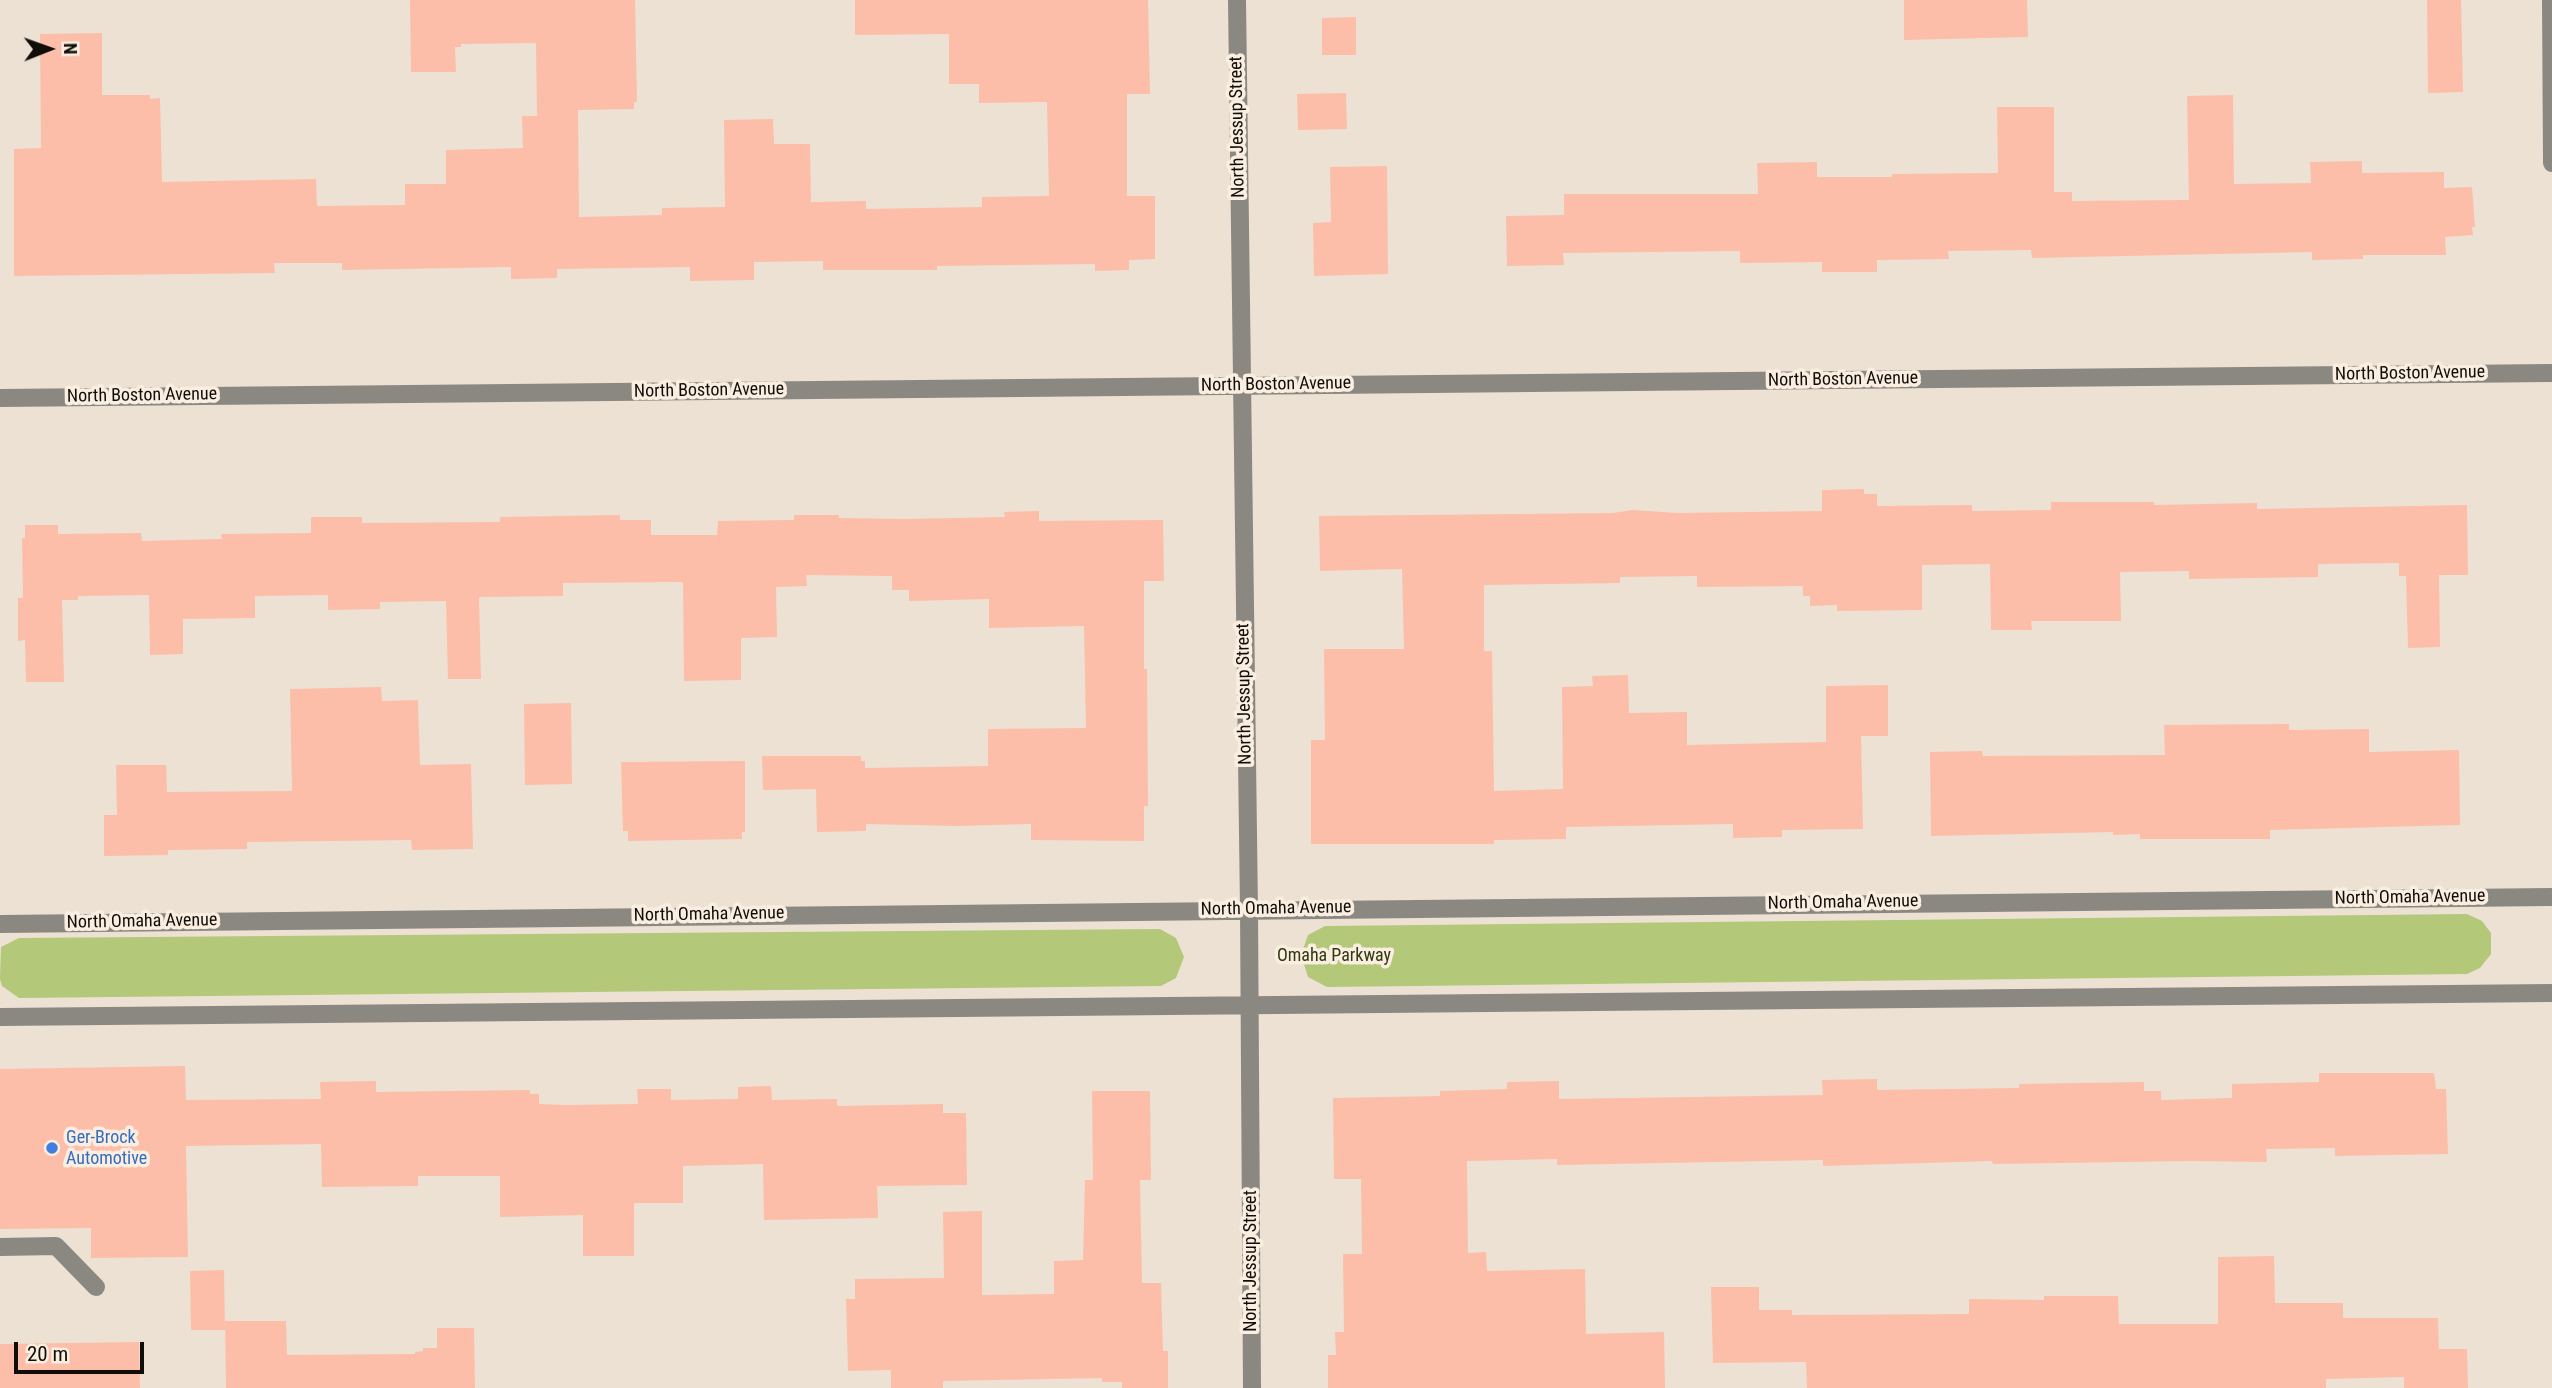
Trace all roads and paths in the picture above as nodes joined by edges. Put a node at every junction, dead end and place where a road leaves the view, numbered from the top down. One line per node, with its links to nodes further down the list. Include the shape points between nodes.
1 (1237, 0): 5 (street, North Jessup Street)
2 (2551, 0): 3 (street)
3 (2552, 163)
4 (2552, 373): 5 (street, North Boston Avenue)
5 (1240, 385): 6 (street, North Boston Avenue); 8 (street, North Jessup Street)
6 (0, 398)
7 (2552, 897): 8 (street, North Omaha Avenue)
8 (1249, 909): 9 (street, North Omaha Avenue); 11 (street, North Jessup Street)
9 (0, 924)
10 (2552, 993): 11 (street)
11 (1249, 1004): 12 (street); 15 (street, North Jessup Street)
12 (0, 1017)
13 (0, 1247): 14 (street, via 57,1246)
14 (96, 1287)
15 (1252, 1388)

